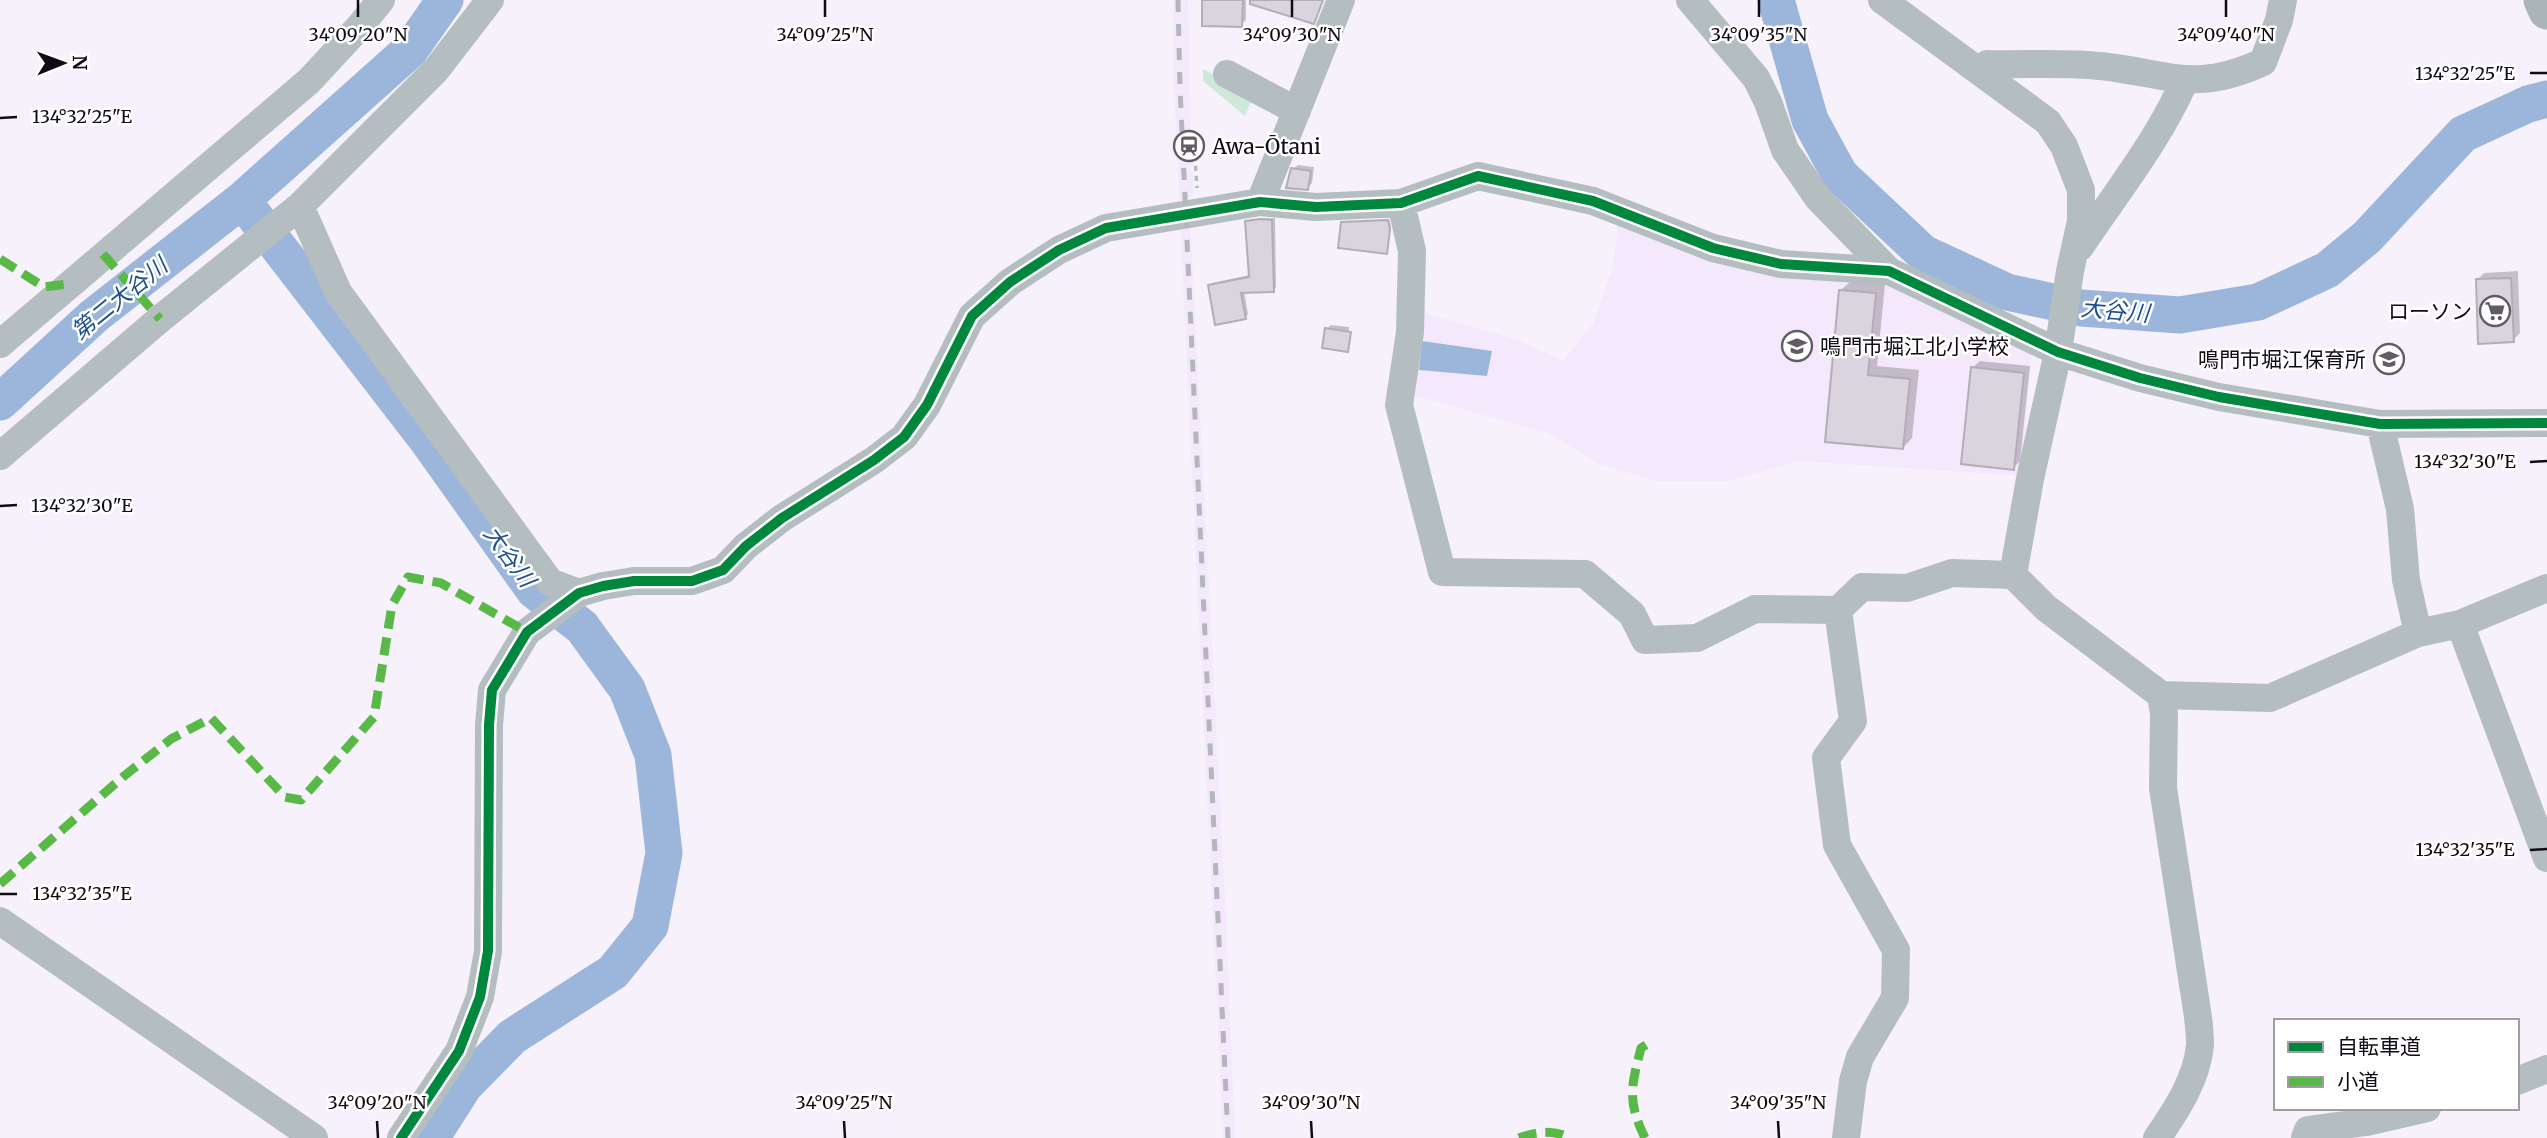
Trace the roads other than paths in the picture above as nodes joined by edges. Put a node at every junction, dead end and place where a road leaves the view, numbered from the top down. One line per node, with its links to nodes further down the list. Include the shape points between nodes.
1 (381, 0): 18 (street, via 309,81)
2 (490, 0): 15 (street, via 436,70)
3 (1341, 0): 12 (street)
4 (1690, 0): 17 (street, via 1756,78 1785,150 1818,198)
5 (1882, 0): 9 (street)
6 (2283, 0): 11 (street, via 2263,62 2206,80)
7 (2542, 0): 8 (main road)
8 (2547, 11)
9 (1979, 69): 11 (street, via 1987,64 2099,66); 16 (street, via 2048,122 2064,146 2081,190 2081,221)
10 (1227, 74): 12 (street)
11 (2185, 80): 16 (street, via 2122,190 2105,208)
12 (1297, 111): 13 (street)
13 (1260, 202): 14 (street, via 1317,207); 25 (street, via 1106,228 1059,250 1010,282 972,316 927,405 904,437 782,518 723,570 692,581 603,586)
14 (1401, 203): 17 (street, via 1478,176 1593,201 1713,248 1781,264); 26 (street, via 1412,251 1410,332 1399,405 1442,572 1585,574 1632,614 1645,640 1697,638 1755,609)
15 (300, 206): 22 (street); 25 (street, via 338,292 550,582)
16 (2072, 263): 19 (street)
17 (1889, 271): 19 (street)
18 (0, 344)
19 (2059, 345): 21 (street, via 2140,378 2219,397); 23 (street)
20 (2547, 423): 21 (street)
21 (2380, 424): 28 (street, via 2400,509 2406,580)
22 (0, 456)
23 (2013, 575): 26 (street, via 1951,573 1907,588 1862,587); 29 (street, via 2046,608)
24 (2547, 588): 27 (street)
25 (573, 597): 36 (street, via 527,632 492,690 488,951 480,997 459,1051)
26 (1838, 610): 37 (street, via 1853,721 1826,758 1837,845 1896,950 1895,998 1860,1057)
27 (2460, 624): 28 (street); 30 (street)
28 (2418, 633): 29 (street, via 2270,698)
29 (2161, 695): 38 (street, via 2163,788 2200,1044 2178,1108)
30 (2547, 858)
31 (0, 921): 35 (street)
32 (2547, 1069): 33 (street)
33 (2519, 1079)
34 (2418, 1110): 39 (street, via 2308,1130)
35 (314, 1138)
36 (401, 1138)
37 (1846, 1138)
38 (2157, 1138)
39 (2305, 1138)

